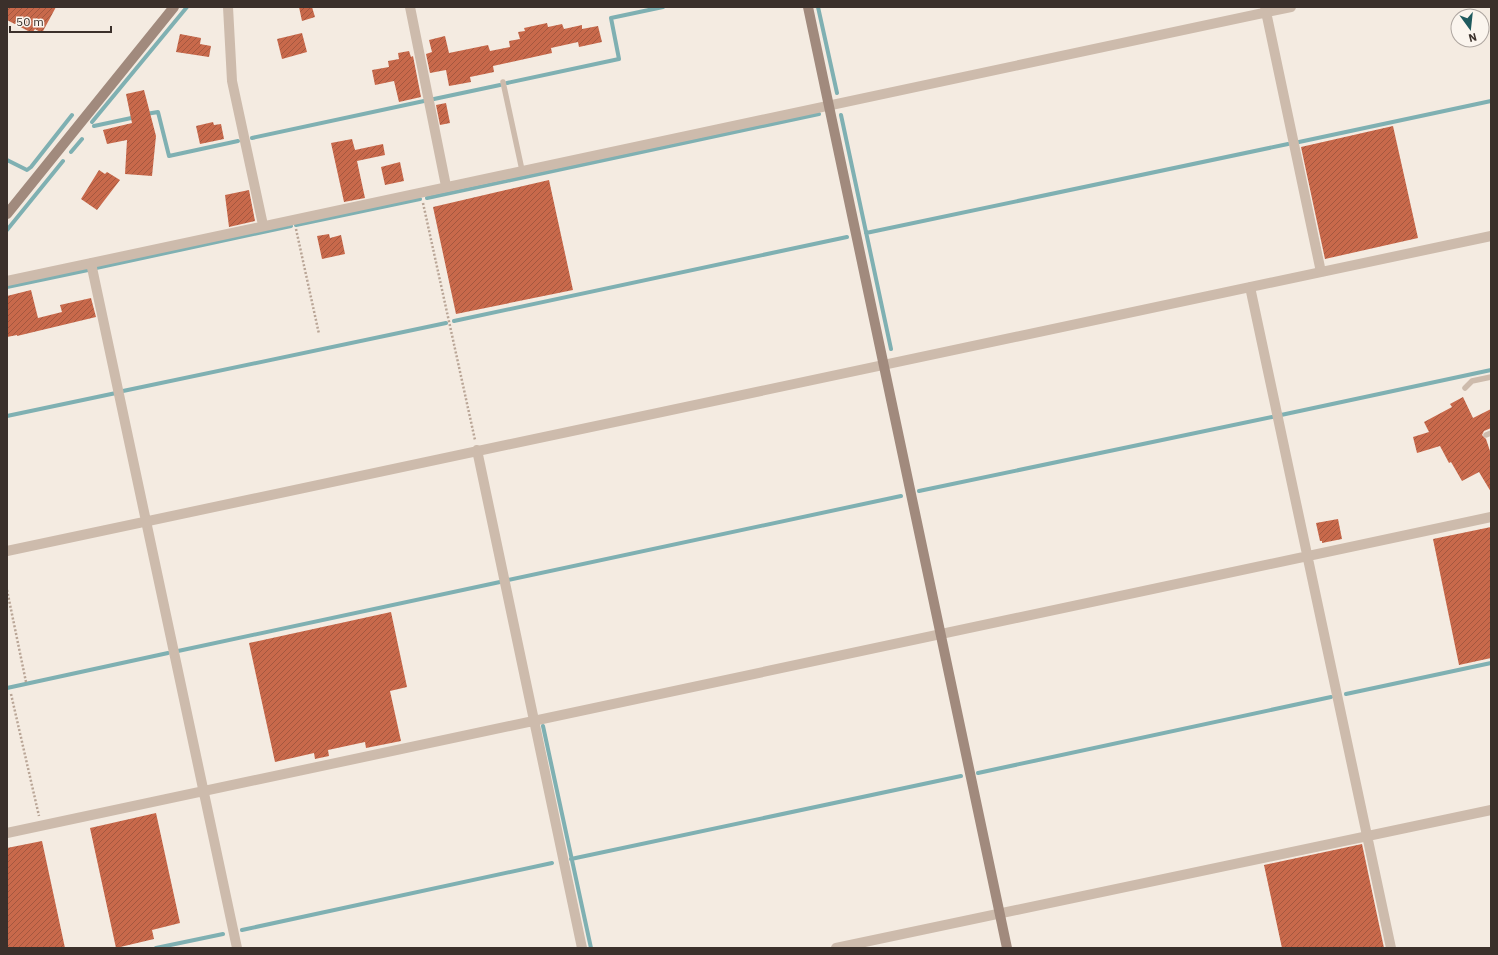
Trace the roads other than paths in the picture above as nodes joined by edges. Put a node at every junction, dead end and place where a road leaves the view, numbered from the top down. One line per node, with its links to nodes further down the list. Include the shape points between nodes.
1 (174, 7): 11 (street)
2 (228, 7): 12 (street, via 232,81)
3 (410, 7): 10 (street)
4 (808, 7): 8 (street)
5 (1291, 7): 6 (street)
6 (1265, 10): 8 (street); 15 (street)
7 (503, 82): 9 (lane)
8 (828, 105): 9 (street); 18 (street)
9 (522, 170): 10 (street)
10 (446, 186): 12 (street)
11 (7, 214)
12 (263, 226): 14 (street)
13 (1491, 236): 15 (street)
14 (91, 263): 16 (street); 23 (street)
15 (1321, 272): 17 (street)
16 (7, 281)
17 (1250, 288): 18 (street); 25 (street)
18 (883, 364): 21 (street); 26 (street)
19 (1491, 377): 20 (lane, via 1472,381)
20 (1465, 388)
21 (477, 450): 23 (street); 27 (street)
22 (1491, 517): 25 (street)
23 (147, 521): 24 (street); 28 (street)
24 (7, 551)
25 (1308, 556): 26 (street); 31 (street)
26 (941, 634): 27 (street); 32 (street)
27 (534, 721): 28 (street); 34 (street)
28 (204, 790): 30 (street); 33 (street)
29 (1491, 810): 31 (street)
30 (7, 833)
31 (1368, 836): 32 (street); 37 (street)
32 (1000, 913): 35 (street); 36 (street)
33 (237, 948)
34 (582, 948)
35 (836, 948)
36 (1008, 948)
37 (1391, 948)

